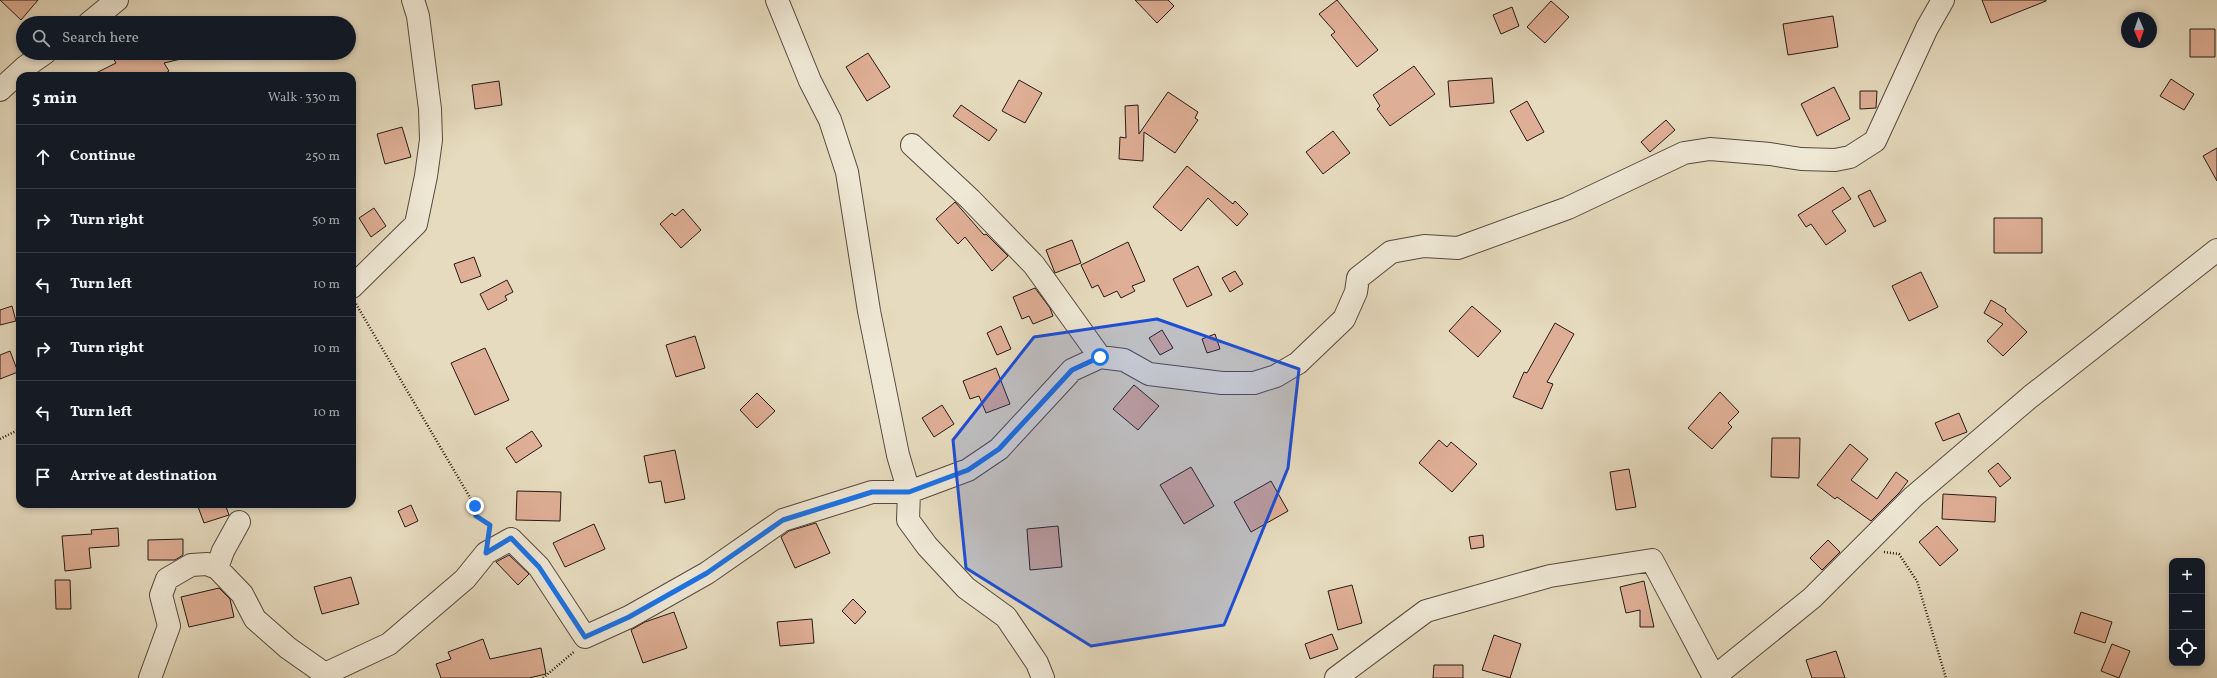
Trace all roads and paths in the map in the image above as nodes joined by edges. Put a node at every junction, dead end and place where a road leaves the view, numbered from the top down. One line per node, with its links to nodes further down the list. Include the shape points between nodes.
1 (117, 0): 5 (street)
2 (414, 0): 12 (street, via 430,109 431,140 426,176 416,224)
3 (777, 0): 17 (street, via 810,81 830,120 847,172 869,311 898,455)
4 (1943, 0): 14 (street, via 1927,28 1875,141 1850,157 1835,160 1801,159 1710,149 1684,153 1568,208 1458,248 1424,246 1391,252 1358,278 1356,292 1344,319 1298,363 1276,376 1254,383 1222,383 1149,374 1124,360)
5 (98, 16)
6 (35, 60): 7 (street)
7 (17, 72)
8 (16, 73): 9 (street)
9 (2, 82)
10 (912, 145): 14 (street, via 970,199 1034,265)
11 (2217, 250): 19 (street, via 2030,397 1913,497)
12 (356, 293)
13 (356, 298): 20 (path, via 475,506 476,516 490,525)
14 (1100, 357): 17 (street, via 1072,370 999,449 968,470)
15 (16, 431): 16 (path)
16 (0, 439)
17 (909, 492): 22 (street, via 872,492 783,520 707,573 629,617); 26 (street, via 908,520 927,546 966,588 1006,617 1037,663)
18 (239, 522): 21 (street)
19 (1861, 549): 23 (street, via 1812,598); 28 (path, via 1899,554 1917,581)
20 (486, 553): 21 (street, via 465,579 389,644 325,674 288,648 255,619 242,594); 22 (street, via 511,538 539,567)
21 (217, 568): 24 (street, via 207,564 190,565 167,579 161,595 169,626)
22 (585, 637): 25 (path, via 576,650)
23 (1713, 677): 27 (street, via 1652,560 1550,576 1426,611)
24 (150, 678)
25 (543, 678)
26 (1043, 678)
27 (1336, 678)
28 (1946, 678)

